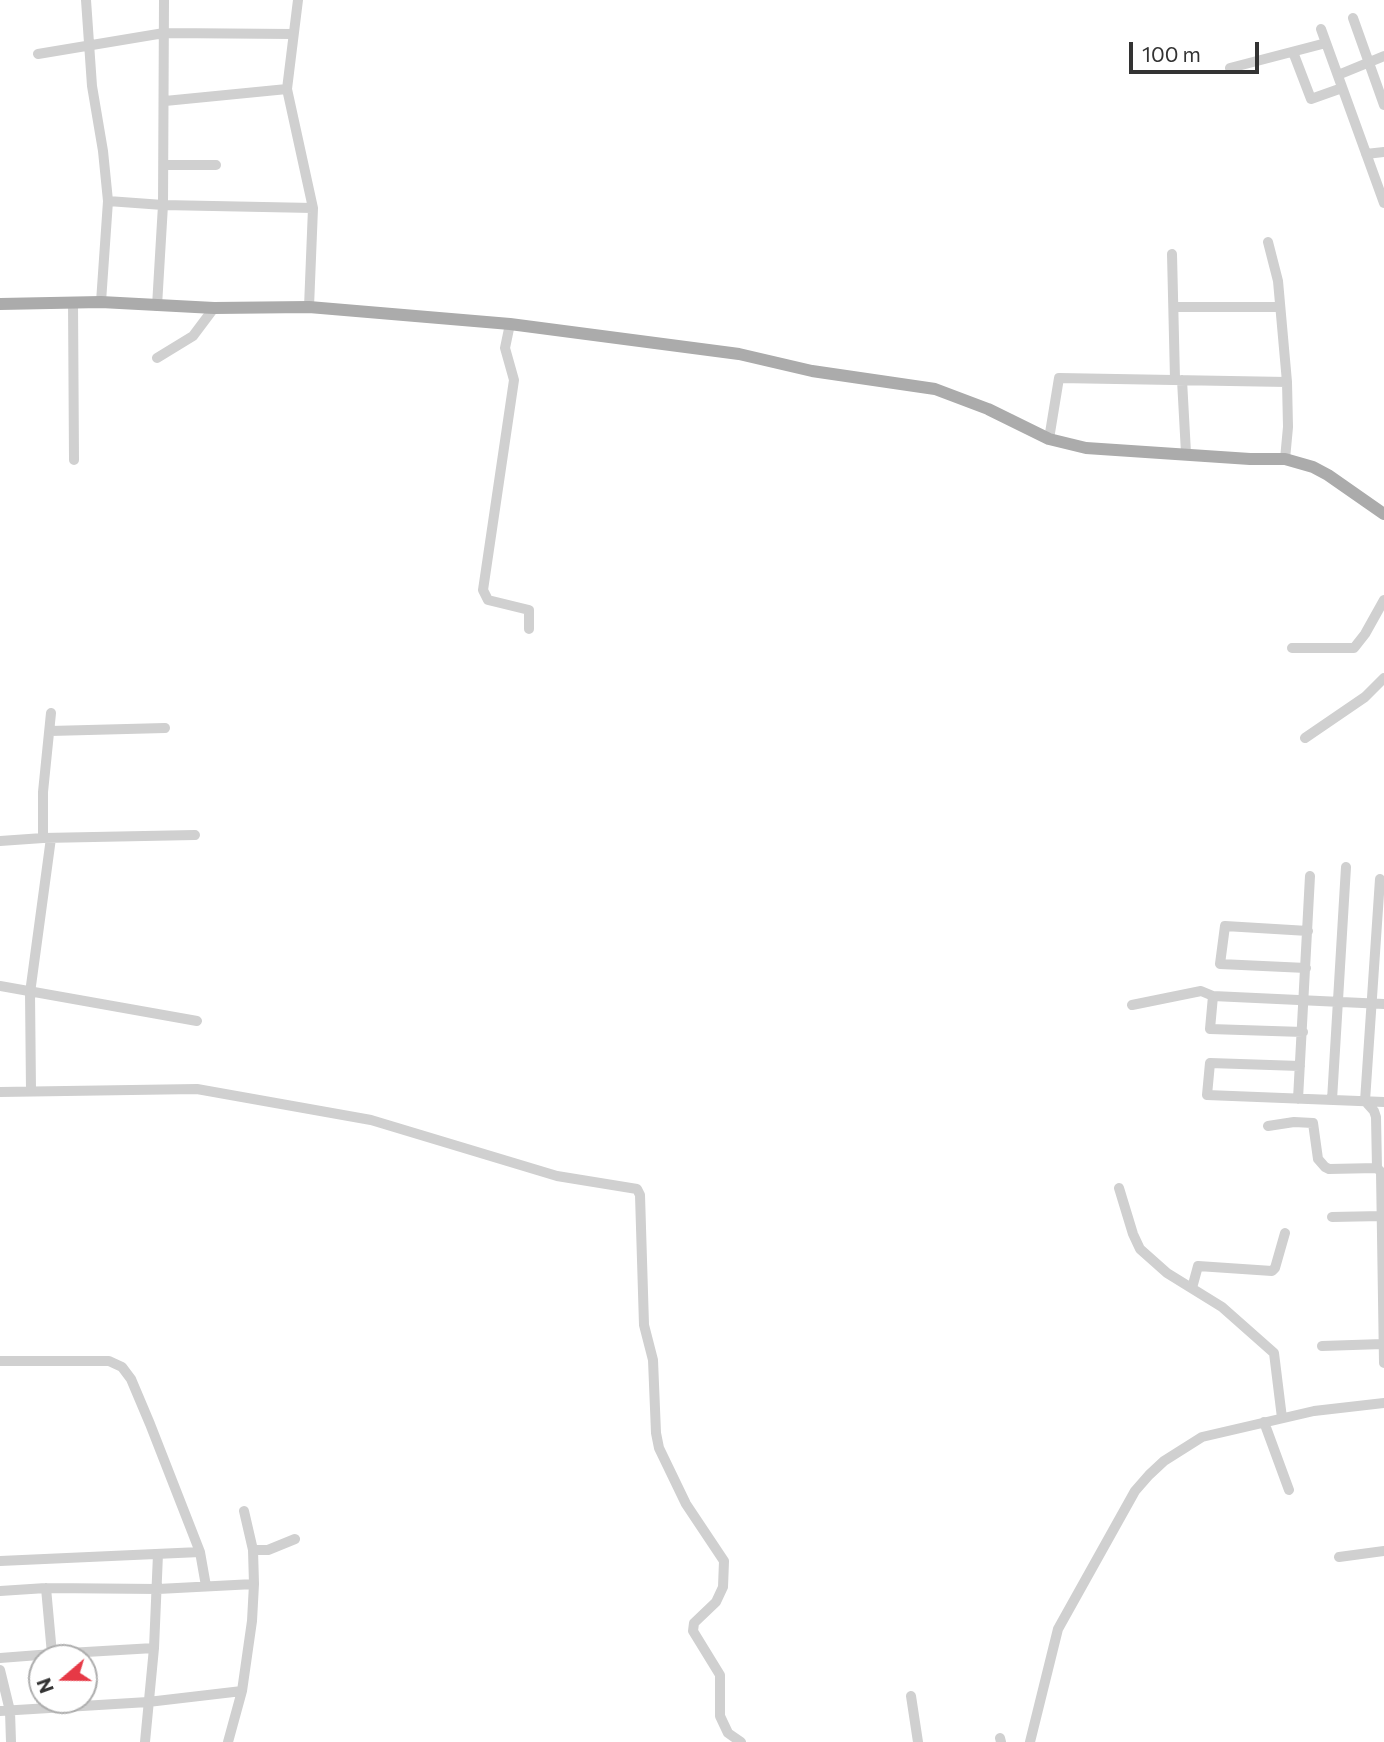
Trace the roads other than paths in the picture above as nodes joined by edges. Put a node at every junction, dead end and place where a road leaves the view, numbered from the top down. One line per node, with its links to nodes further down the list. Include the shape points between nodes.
1 (86, 0): 9 (street)
2 (164, 0): 6 (street)
3 (298, 0): 7 (street)
4 (1353, 18): 13 (street)
5 (1321, 29): 8 (street)
6 (164, 33): 7 (street); 9 (street); 18 (street)
7 (293, 34): 17 (street)
8 (1326, 43): 10 (street); 15 (street)
9 (88, 46): 11 (street); 24 (street)
10 (1293, 52): 14 (street); 16 (street, via 1311,99)
11 (38, 54)
12 (1384, 56): 13 (street)
13 (1369, 62): 15 (street); 19 (street)
14 (1230, 68)
15 (1338, 75): 16 (street)
16 (1342, 88): 21 (street)
17 (287, 89): 18 (street); 27 (street)
18 (165, 101): 23 (street)
19 (1384, 105)
20 (1384, 152): 21 (street)
21 (1366, 154): 25 (street)
22 (216, 165): 23 (street)
23 (164, 166): 26 (street)
24 (108, 201): 26 (street); 31 (street)
25 (1384, 203)
26 (163, 205): 27 (street); 33 (street)
27 (313, 208): 34 (street)
28 (1268, 242): 36 (street)
29 (1172, 254): 35 (street)
30 (73, 302): 31 (main road); 32 (main road); 45 (street)
31 (101, 302): 33 (main road)
32 (0, 304)
33 (157, 306): 37 (main road)
34 (309, 307): 37 (main road); 38 (main road)
35 (1174, 307): 36 (street); 40 (street)
36 (1280, 307): 41 (street)
37 (214, 308): 39 (street, via 192,336)
38 (510, 324): 42 (main road, via 713,351 919,386 988,408); 48 (street, via 505,348 514,380 482,590 488,600 529,610)
39 (157, 358)
40 (1178, 380): 41 (street); 42 (street, via 1059,378); 43 (street)
41 (1287, 382): 44 (street)
42 (1049, 439): 43 (main road, via 1113,452)
43 (1186, 453): 44 (main road)
44 (1285, 459): 46 (main road, via 1313,467)
45 (74, 460)
46 (1383, 511)
47 (1384, 600): 49 (street, via 1354,648)
48 (529, 629)
49 (1292, 648)
50 (1384, 678): 54 (street, via 1366,697)
51 (51, 713): 53 (street)
52 (165, 728): 53 (street)
53 (50, 731): 56 (street, via 43,792)
54 (1305, 738)
55 (195, 835): 56 (street)
56 (47, 838): 57 (street); 64 (street)
57 (0, 841)
58 (1346, 867): 67 (street)
59 (1310, 876): 61 (street)
60 (1380, 879): 68 (street)
61 (1308, 931): 62 (street); 62 (street, via 1225,926 1220,964)
62 (1306, 968): 66 (street)
63 (0, 986): 64 (street)
64 (30, 993): 70 (street); 73 (street)
65 (1213, 996): 66 (street); 69 (street, via 1201,991); 71 (street, via 1210,1028)
66 (1305, 1000): 67 (street); 71 (street)
67 (1339, 1002): 68 (street); 76 (street)
68 (1379, 1004): 77 (street)
69 (1132, 1005)
70 (197, 1021)
71 (1303, 1032): 72 (street)
72 (1300, 1066): 75 (street); 75 (street, via 1210,1063 1207,1094)
73 (31, 1091): 74 (street); 121 (street, via 197,1089 371,1121 557,1176 637,1189 644,1325 653,1360 659,1448 686,1504 724,1561 723,1587 716,1602 694,1623 693,1631 720,1675 720,1716 728,1733)
74 (0, 1092)
75 (1298, 1098): 76 (street)
76 (1332, 1100): 77 (street)
77 (1365, 1101): 78 (street); 80 (street, via 1376,1117)
78 (1384, 1102)
79 (1268, 1126): 80 (street, via 1313,1123 1318,1159 1325,1167)
80 (1377, 1168): 82 (street, via 1383,1178)
81 (1119, 1188): 86 (street, via 1140,1249)
82 (1382, 1216): 83 (street); 85 (street)
83 (1332, 1217)
84 (1286, 1233): 86 (street, via 1272,1271 1198,1266)
85 (1383, 1265): 87 (street)
86 (1192, 1288): 92 (street, via 1222,1307 1274,1353)
87 (1382, 1344): 88 (street); 90 (street)
88 (1322, 1346)
89 (0, 1361): 99 (street, via 109,1361 122,1367 150,1424)
90 (1384, 1363)
91 (1384, 1403): 92 (street)
92 (1282, 1418): 93 (street)
93 (1264, 1422): 94 (street); 123 (street, via 1202,1437 1164,1461 1135,1492 1058,1629)
94 (1289, 1490)
95 (244, 1511): 97 (street)
96 (295, 1539): 97 (street, via 268,1550)
97 (253, 1550): 103 (street)
98 (1384, 1551): 101 (street)
99 (200, 1552): 100 (street); 104 (street)
100 (158, 1554): 102 (street); 106 (street)
101 (1339, 1557)
102 (0, 1562)
103 (254, 1584): 104 (street); 114 (street)
104 (206, 1586): 106 (street)
105 (46, 1588): 106 (street); 107 (street); 108 (street)
106 (158, 1589): 109 (street)
107 (0, 1591)
108 (51, 1644)
109 (154, 1648): 110 (street); 116 (street)
110 (98, 1651)
111 (28, 1656): 112 (street)
112 (0, 1658)
113 (0, 1670): 117 (street)
114 (242, 1690): 116 (street); 120 (street)
115 (911, 1696): 122 (street)
116 (148, 1702): 117 (street); 119 (street)
117 (5, 1711): 118 (street)
118 (10, 1742)
119 (145, 1742)
120 (228, 1742)
121 (741, 1742)
122 (918, 1742)
123 (1030, 1742)

